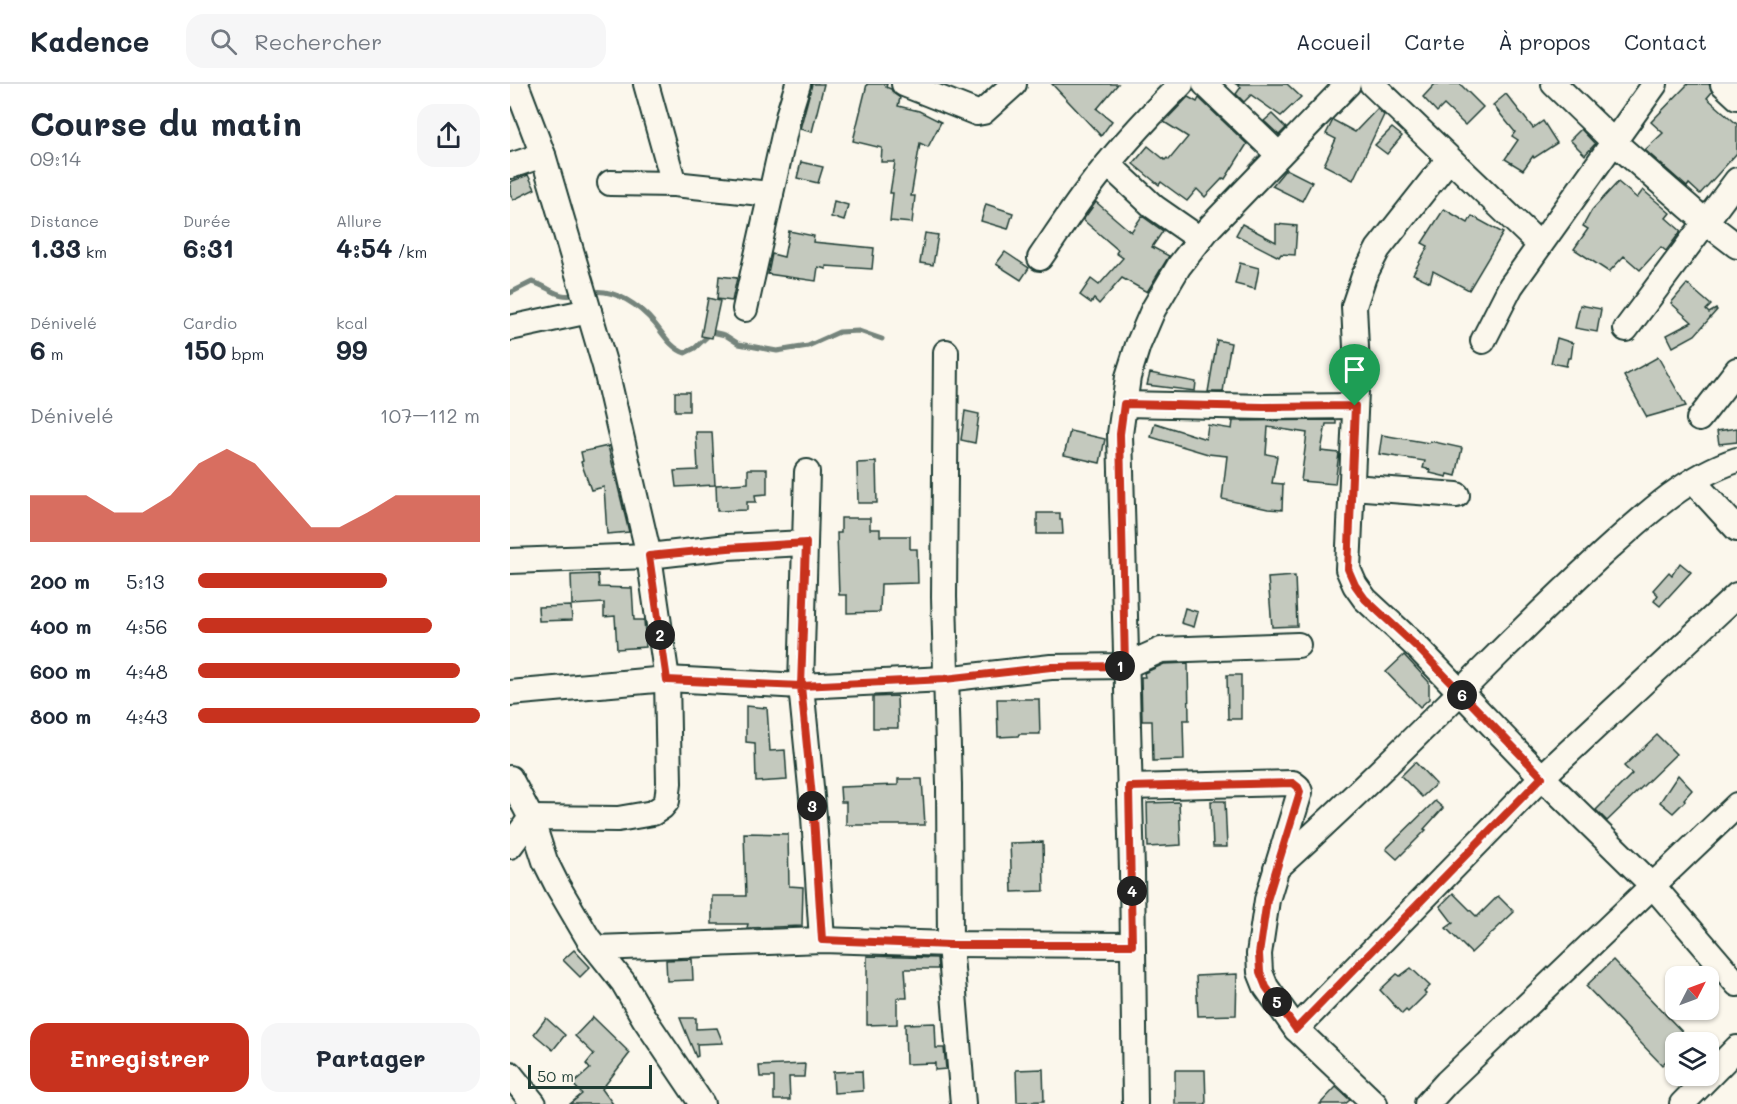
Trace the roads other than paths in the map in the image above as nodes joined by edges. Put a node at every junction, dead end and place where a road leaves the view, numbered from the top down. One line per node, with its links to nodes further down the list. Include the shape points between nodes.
1 (516, 84): 15 (street)
2 (646, 84): 22 (street)
3 (798, 84): 23 (street)
4 (904, 84): 5 (street, via 977,113)
5 (1014, 84)
6 (1181, 84): 18 (street)
7 (1204, 84): 16 (street)
8 (1348, 84): 16 (street)
9 (1372, 84): 17 (street)
10 (1554, 84): 14 (street)
11 (1655, 84): 14 (street)
12 (1723, 84): 13 (street)
13 (1737, 97)
14 (1614, 142): 24 (street); 26 (street)
15 (543, 155): 19 (street); 30 (street)
16 (1279, 155): 25 (street)
17 (1449, 159): 26 (street); 37 (street, via 1378,249 1364,276 1354,306)
18 (1108, 164): 25 (street, via 1154,207); 28 (street)
19 (510, 166)
20 (1737, 180): 24 (street)
21 (610, 183): 22 (street)
22 (674, 184): 23 (street)
23 (771, 194): 29 (street)
24 (1707, 223): 27 (street); 32 (street)
25 (1200, 239): 36 (street, via 1179,266 1149,319 1128,377)
26 (1540, 245): 33 (street, via 1511,286)
27 (1737, 246)
28 (1040, 258)
29 (745, 309)
30 (589, 311): 31 (street); 46 (street)
31 (510, 328)
32 (1626, 329)
33 (1483, 341)
34 (946, 352): 51 (street)
35 (1737, 370): 38 (street)
36 (1124, 404): 37 (street); 50 (street, via 1120,434)
37 (1355, 406): 42 (street)
38 (1699, 419)
39 (1737, 460): 41 (street)
40 (807, 472): 45 (street)
41 (1693, 481): 44 (street); 55 (street, via 1642,518 1548,604)
42 (1352, 487): 43 (street); 55 (street, via 1348,569 1355,585)
43 (1457, 495)
44 (1737, 529)
45 (806, 543): 46 (street); 53 (street)
46 (649, 556): 47 (street); 52 (street)
47 (510, 561)
48 (1737, 595): 56 (street)
49 (1298, 645): 50 (street, via 1161,650)
50 (1125, 666): 51 (street, via 1051,667); 58 (street)
51 (945, 679): 53 (street); 65 (street)
52 (667, 680): 53 (street); 54 (street); 60 (street, via 669,783 667,801 662,807 653,813 618,819)
53 (801, 686): 64 (street)
54 (510, 693)
55 (1460, 693): 56 (street); 62 (street)
56 (1542, 777): 63 (street); 69 (street)
57 (510, 778): 60 (street)
58 (1129, 787): 62 (street, via 1293,783 1300,792); 66 (street)
59 (1737, 805): 63 (street)
60 (531, 818): 61 (street); 67 (street, via 545,861)
61 (510, 846)
62 (1276, 869): 69 (street, via 1267,900 1260,972)
63 (1653, 886): 68 (street); 77 (street)
64 (822, 940): 65 (street); 67 (street)
65 (950, 945): 66 (street); 74 (street)
66 (1132, 945): 75 (street)
67 (596, 948): 73 (street, via 623,982)
68 (1737, 984)
69 (1296, 1029): 76 (street)
70 (1737, 1048): 78 (street)
71 (510, 1074): 72 (street)
72 (534, 1104)
73 (702, 1104)
74 (963, 1104)
75 (1135, 1104)
76 (1375, 1104)
77 (1427, 1104)
78 (1682, 1104)

